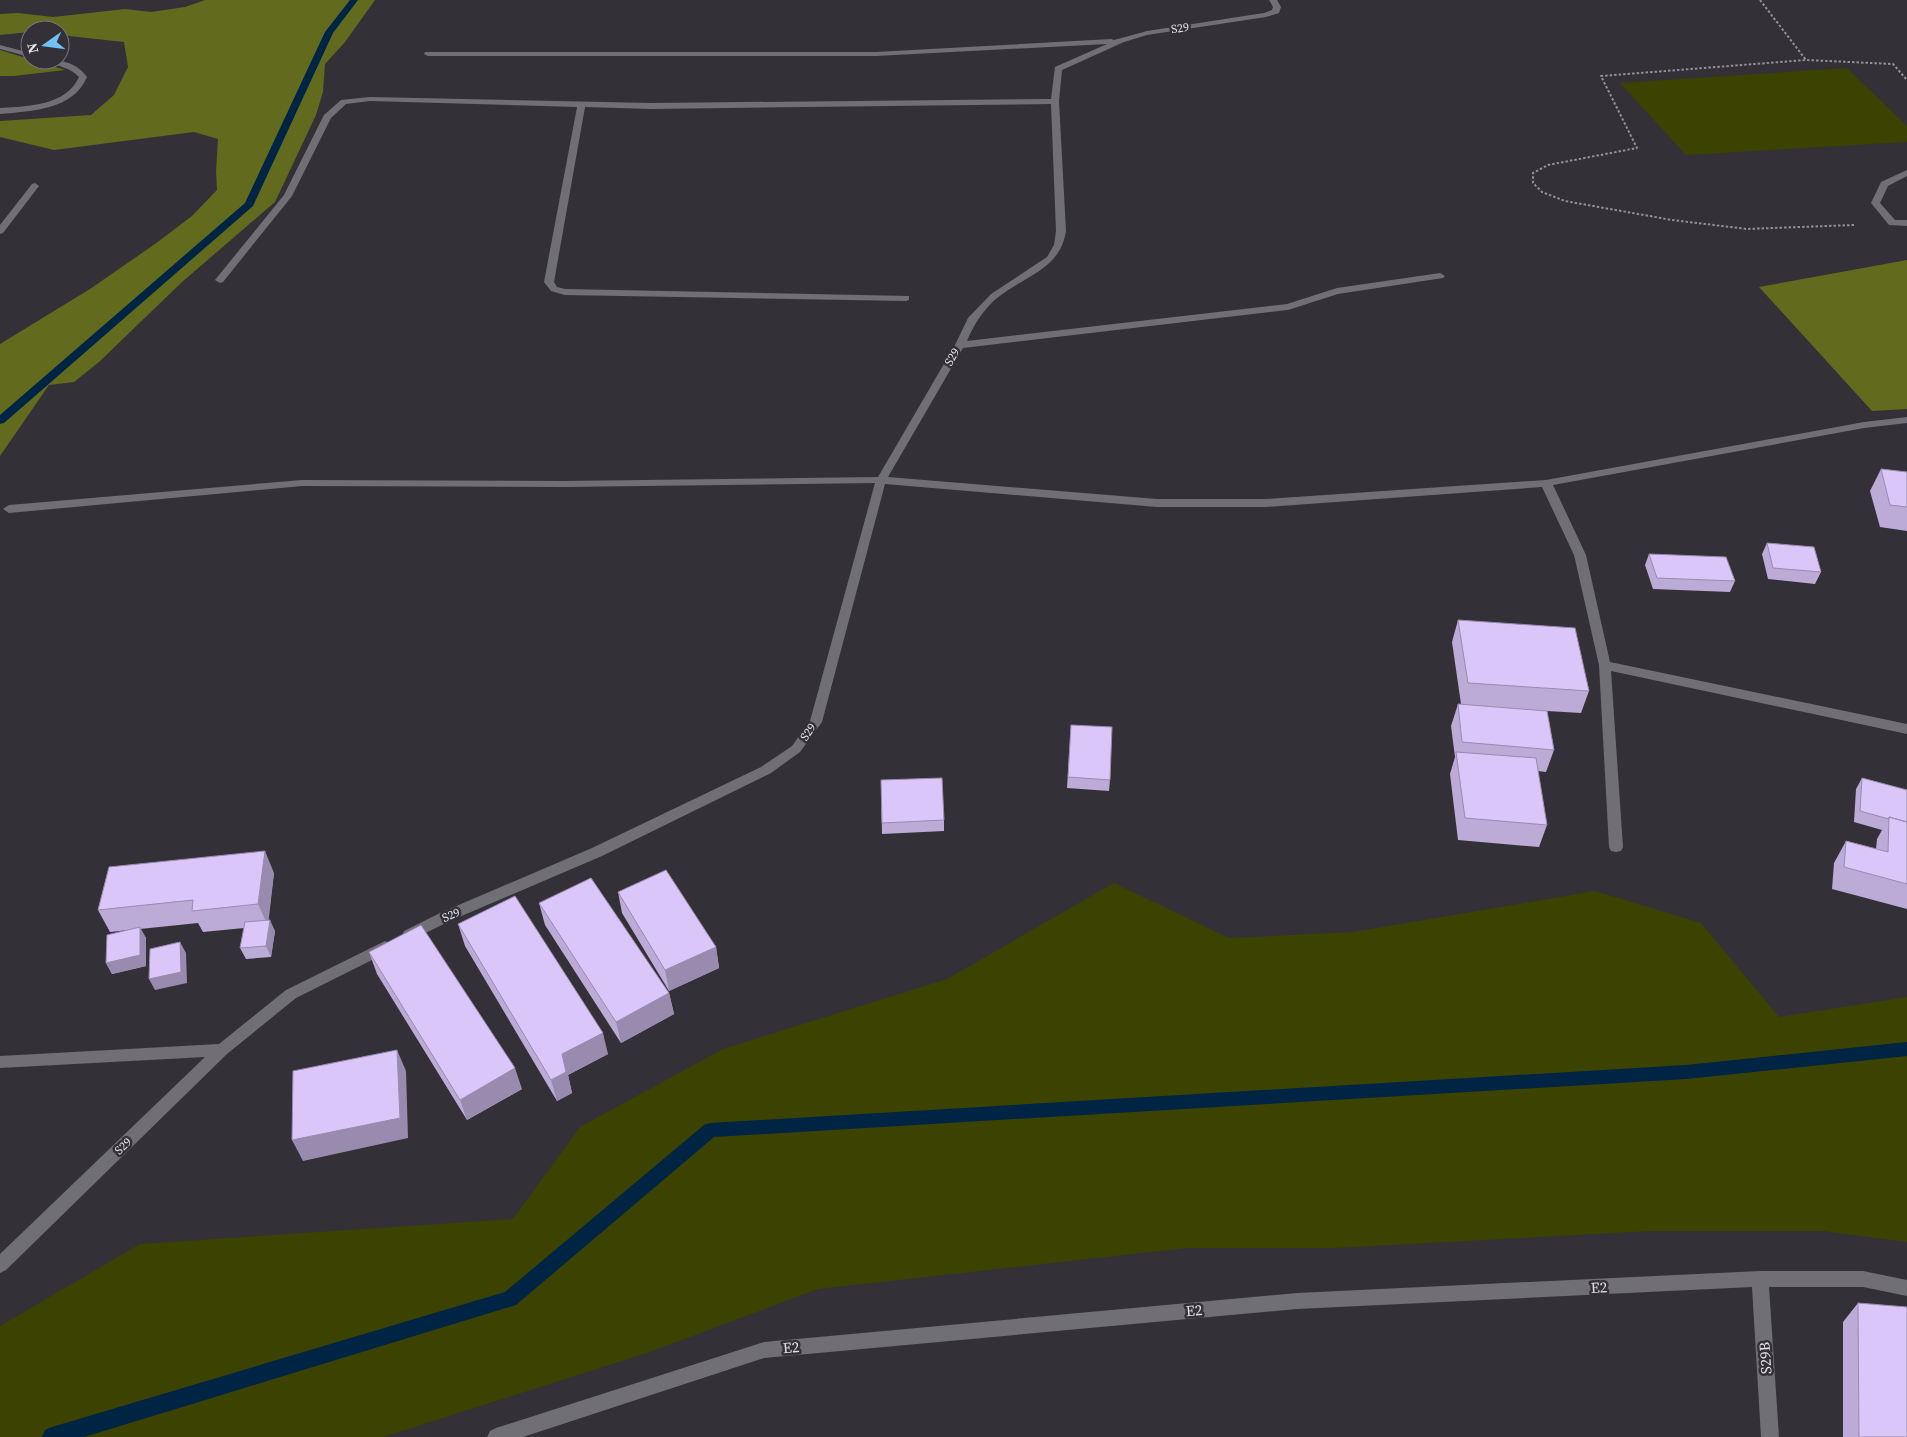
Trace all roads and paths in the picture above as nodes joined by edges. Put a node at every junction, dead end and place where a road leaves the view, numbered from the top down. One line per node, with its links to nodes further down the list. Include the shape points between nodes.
1 (1273, 0): 3 (street, S29, via 1278,7 1276,12 1266,15)
2 (1760, 0): 7 (path)
3 (1121, 40): 6 (street, via 876,54); 10 (street, S29, via 1058,70)
4 (0, 47): 5 (street)
5 (20, 52)
6 (428, 54)
7 (1806, 60): 9 (path, via 1893,64); 15 (path, via 1601,76 1637,148 1548,165 1533,173 1533,183 1542,192 1565,201 1672,220 1747,229)
8 (70, 66): 12 (street, via 83,77 80,88 72,94 28,108)
9 (1907, 80)
10 (1055, 101): 11 (street); 21 (street, S29, via 1059,245 1050,259 994,296 971,320)
11 (581, 105): 19 (street, via 370,98 344,102 328,116 288,196); 20 (street, via 549,282 554,290)
12 (0, 111)
13 (1907, 173): 15 (street, via 1884,184 1876,202)
14 (35, 186): 17 (street)
15 (1892, 223): 16 (street)
16 (1907, 223)
17 (0, 231)
18 (1440, 276): 21 (street, via 1337,291 1288,307)
19 (220, 280)
20 (906, 298)
21 (960, 345): 23 (street, S29)
22 (1907, 420): 24 (street)
23 (881, 480): 24 (street, via 1157,503 1265,503); 25 (street, via 302,483); 29 (street, S29, via 816,722 796,749 766,770 597,852 446,917 292,994)
24 (1546, 483): 26 (street, via 1580,555)
25 (9, 509)
26 (1605, 665): 27 (street); 28 (street)
27 (1907, 729)
28 (1616, 847)
29 (222, 1050): 30 (street); 31 (street, S29)
30 (0, 1062)
31 (0, 1265)
32 (1760, 1279): 33 (street, E2, via 1863,1279); 34 (street, E2, via 1297,1301 764,1350); 35 (street, S29B)
33 (1907, 1288)
34 (496, 1437)
35 (1770, 1437)

